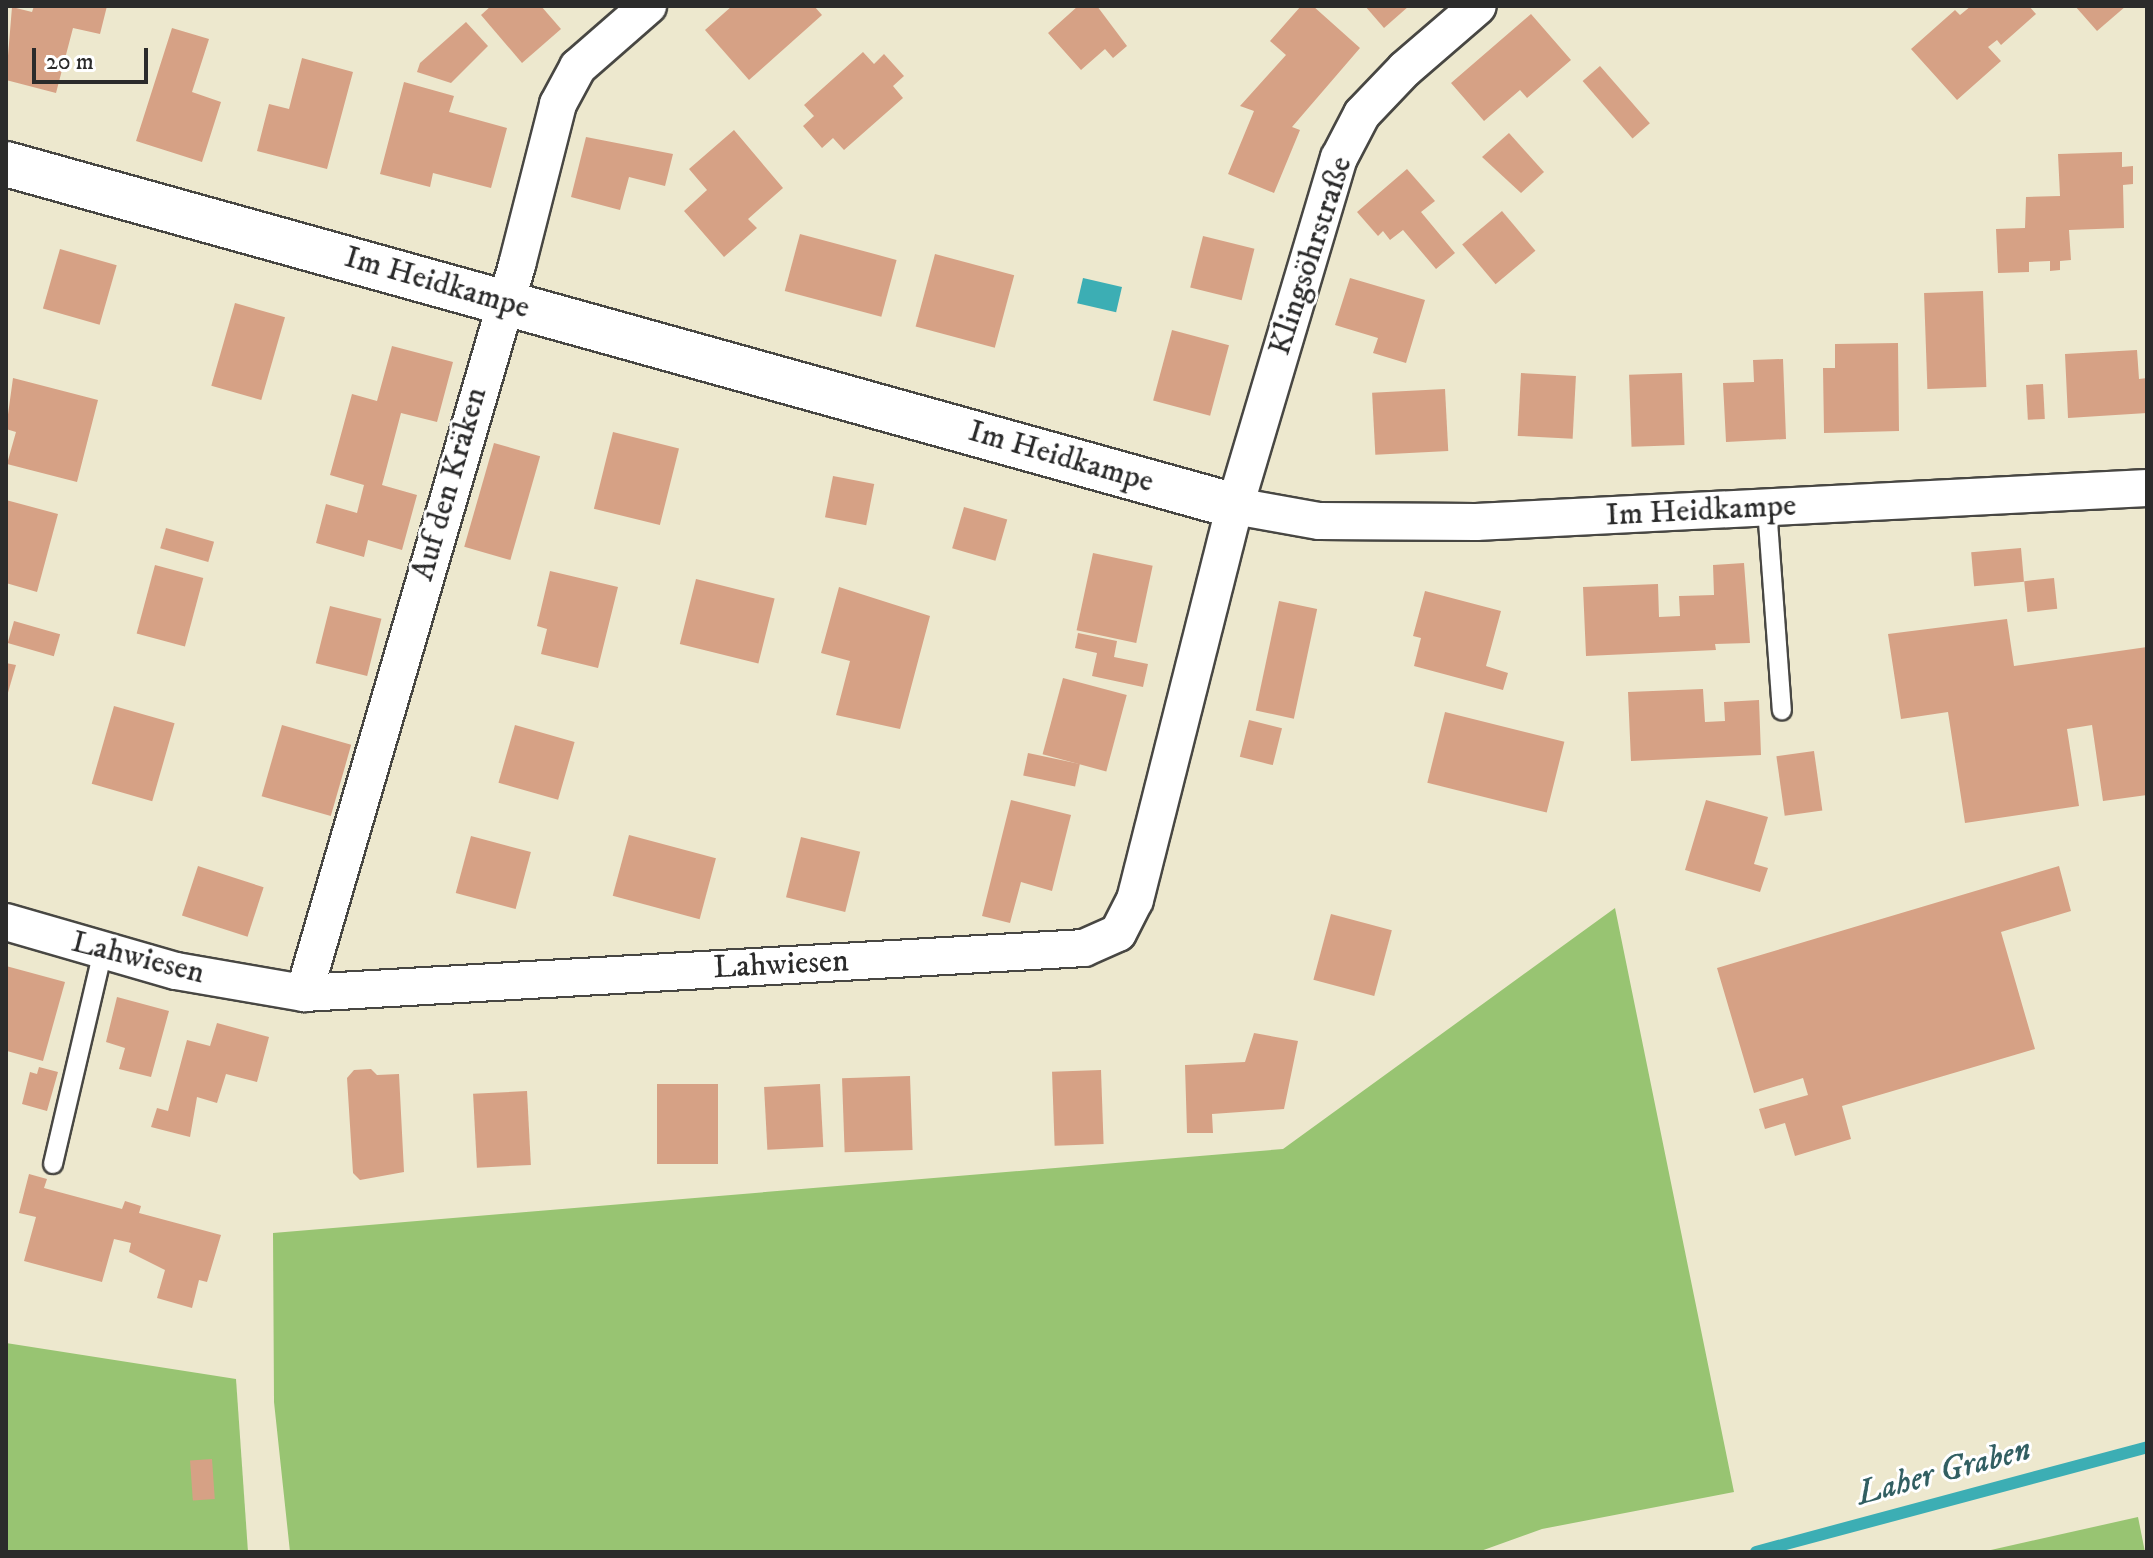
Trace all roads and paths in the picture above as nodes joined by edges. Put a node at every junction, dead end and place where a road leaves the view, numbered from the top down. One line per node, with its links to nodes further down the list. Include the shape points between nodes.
1 (648, 6): 4 (street, Auf den Kräken, via 578,67 558,104)
2 (1478, 6): 6 (street, Klingsöhrstraße, via 1362,114 1339,158)
3 (6, 164): 4 (street, Im Heidkampe)
4 (502, 301): 6 (street, Im Heidkampe); 11 (street, Auf den Kräken)
5 (2147, 488): 7 (street, Im Heidkampe)
6 (1235, 506): 7 (street, Im Heidkampe, via 1319,521 1406,523); 11 (street, Lahwiesen, via 1135,900 1118,933 1084,948)
7 (1767, 508): 8 (lane)
8 (1782, 710)
9 (6, 922): 10 (street, Lahwiesen)
10 (103, 950): 11 (street, Lahwiesen, via 176,971); 12 (lane)
11 (304, 993)
12 (53, 1164)

